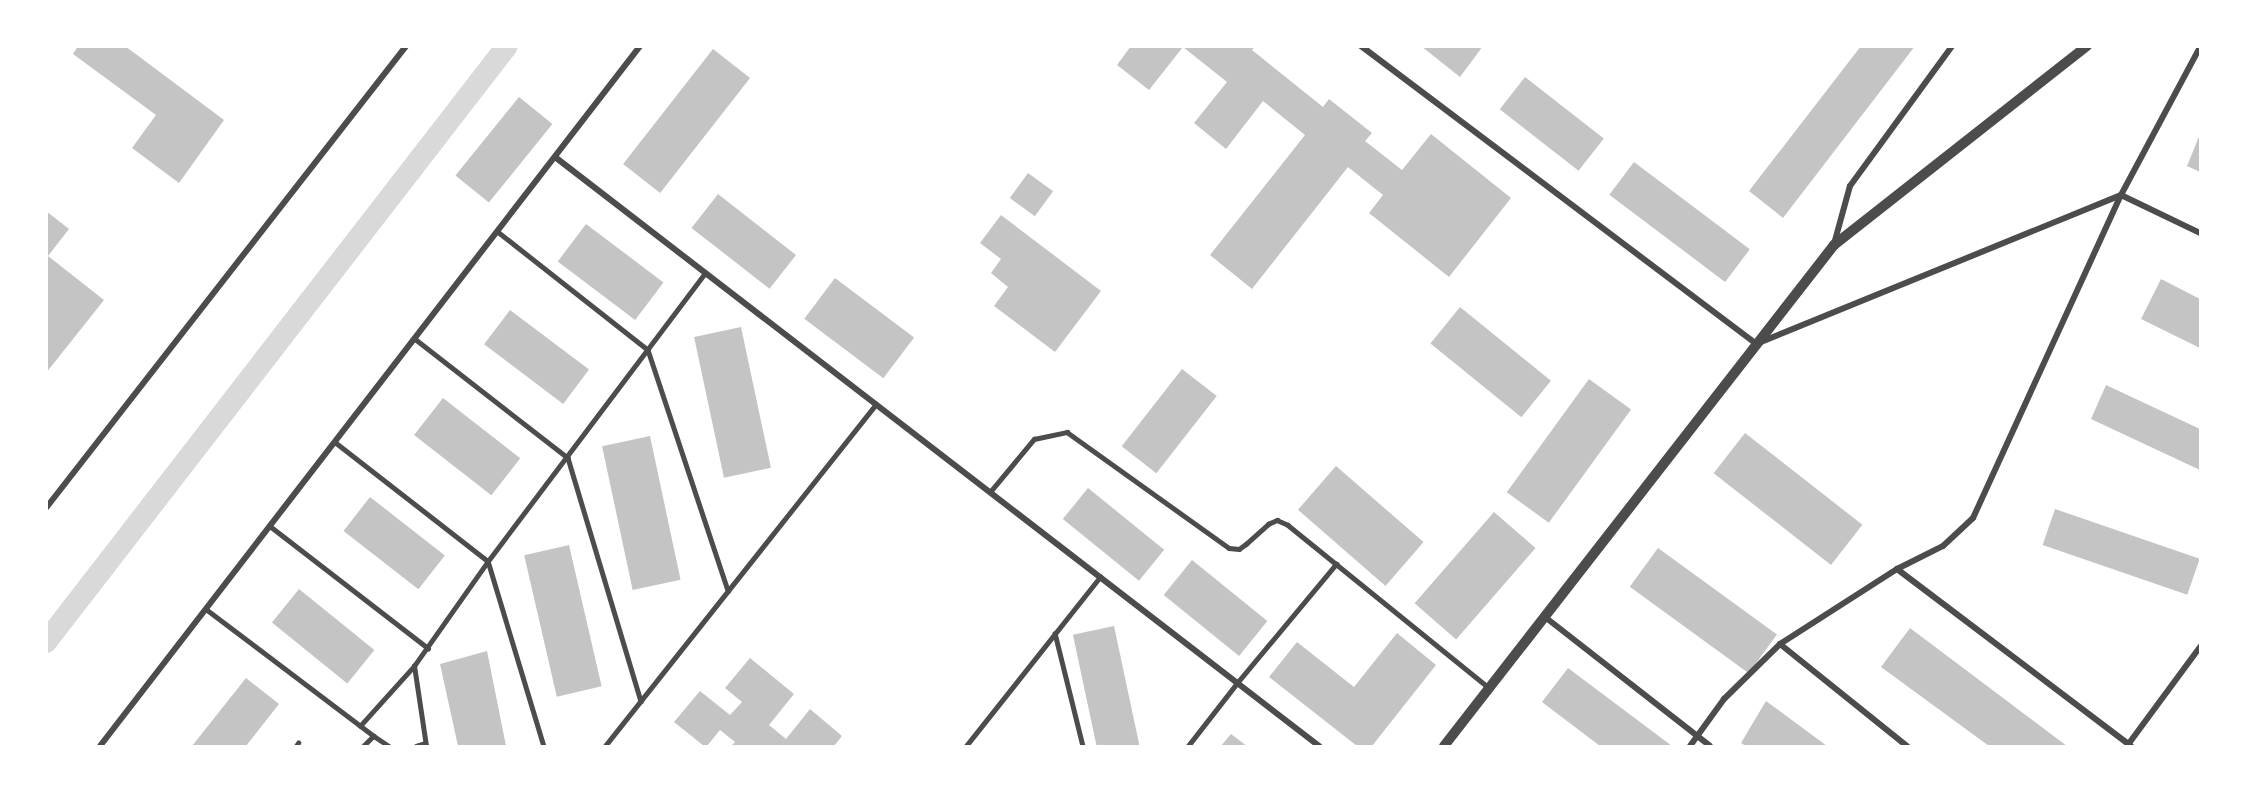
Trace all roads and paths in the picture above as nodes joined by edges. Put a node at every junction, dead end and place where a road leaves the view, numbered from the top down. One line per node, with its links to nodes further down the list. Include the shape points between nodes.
1 (406, 46): 20 (street)
2 (640, 46): 7 (street)
3 (1361, 46): 14 (street)
4 (1952, 46): 11 (street, via 1850,186)
5 (2087, 46): 11 (street)
6 (2200, 47): 8 (street)
7 (555, 157): 9 (street); 12 (street)
8 (2121, 195): 10 (street); 14 (street); 24 (street, via 1973,518 1942,546)
9 (497, 231): 13 (street); 15 (lane)
10 (2200, 233)
11 (1834, 245): 14 (street)
12 (705, 273): 15 (lane); 16 (street)
13 (414, 338): 17 (street); 18 (lane)
14 (1756, 344): 28 (street)
15 (648, 350): 18 (lane); 26 (lane)
16 (876, 404): 19 (street); 26 (lane)
17 (335, 442): 21 (street); 22 (lane)
18 (568, 458): 22 (lane); 36 (lane)
19 (990, 492): 23 (lane, via 1034,439 1067,432 1229,549 1239,549 1277,520); 25 (street)
20 (46, 508)
21 (270, 526): 27 (street); 32 (lane)
22 (488, 561): 32 (lane); 46 (lane)
23 (1336, 564): 34 (lane); 35 (lane)
24 (1897, 569): 30 (street); 41 (street)
25 (1100, 577): 29 (lane); 34 (street)
26 (728, 591): 36 (lane)
27 (206, 609): 37 (lane); 42 (street)
28 (1545, 617): 35 (street); 39 (street)
29 (1055, 633): 48 (lane); 49 (lane)
30 (1780, 644): 39 (street, via 1724,699); 55 (street)
31 (2200, 647): 41 (street)
32 (428, 648): 33 (lane)
33 (414, 666): 37 (lane); 40 (lane)
34 (1236, 682): 50 (lane); 51 (street)
35 (1489, 688): 52 (street)
36 (641, 701): 47 (lane)
37 (360, 726): 38 (lane)
38 (374, 736): 43 (lane); 44 (lane)
39 (1697, 736): 53 (street); 54 (street)
40 (426, 745): 45 (lane)
41 (2129, 746)
42 (100, 747)
43 (364, 747)
44 (389, 747)
45 (416, 747)
46 (544, 747)
47 (605, 747)
48 (966, 747)
49 (1083, 747)
50 (1188, 747)
51 (1319, 747)
52 (1444, 747)
53 (1690, 747)
54 (1710, 747)
55 (1907, 747)

